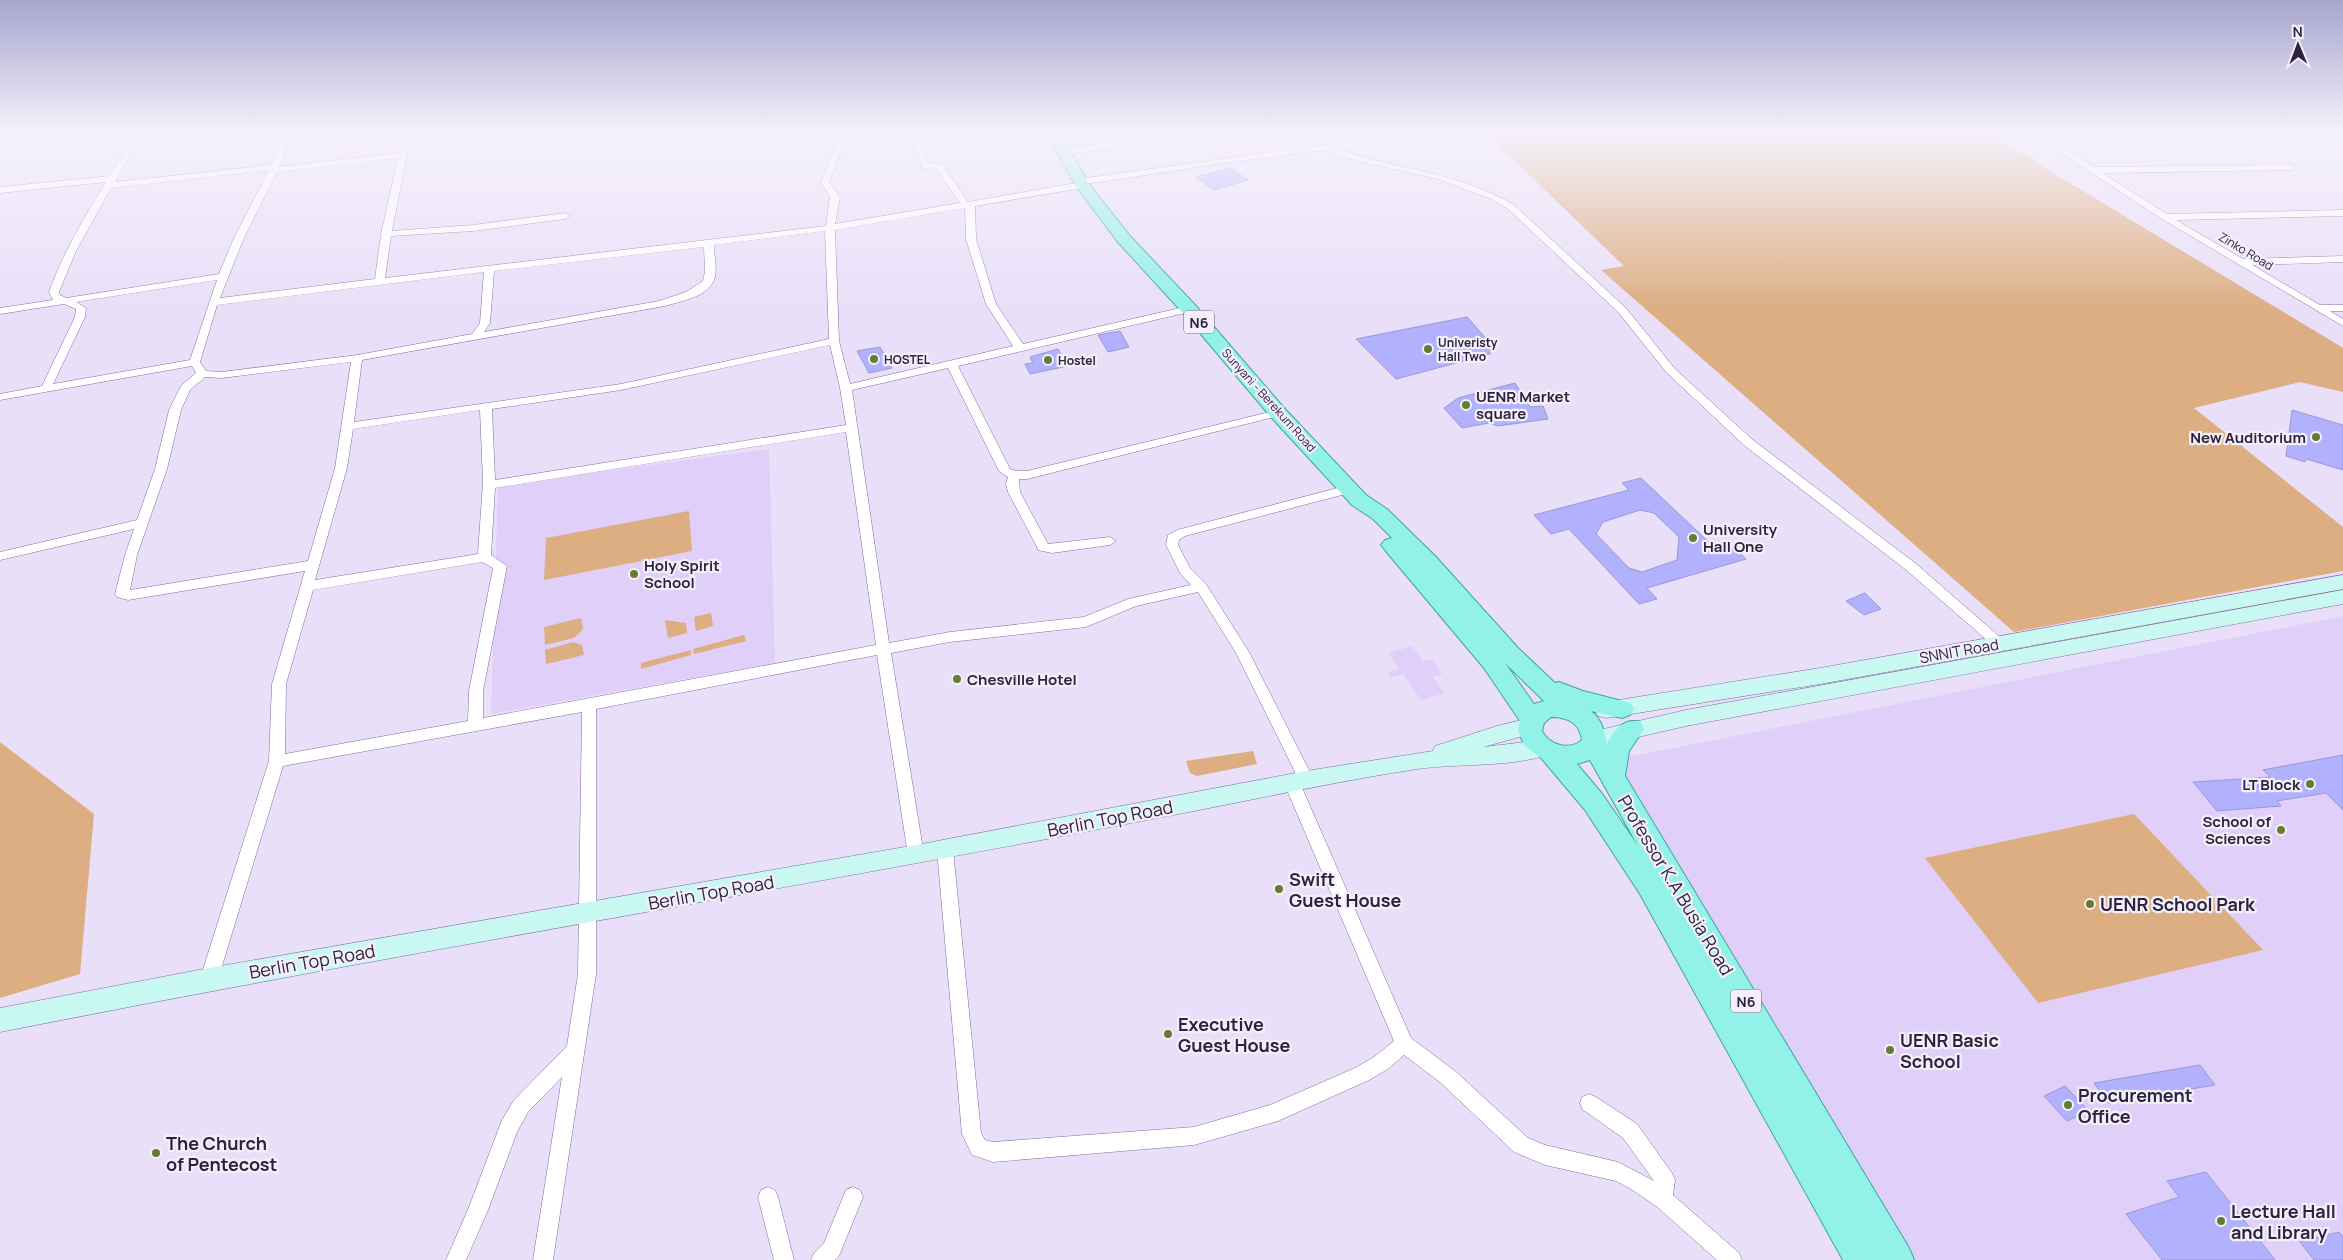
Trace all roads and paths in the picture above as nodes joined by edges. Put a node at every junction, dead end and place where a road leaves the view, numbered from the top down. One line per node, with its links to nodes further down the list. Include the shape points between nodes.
1 (105, 193): 22 (street, via 61,270 54,292 56,297)
2 (262, 193): 20 (street)
3 (395, 193): 15 (street)
4 (832, 193): 14 (street, via 835,197)
5 (959, 193): 10 (street)
6 (1034, 193): 10 (street)
7 (1088, 193): 26 (main road, Sunyani - Berekum Road / N6, via 1123,238)
8 (1489, 193): 54 (street, via 1511,207 1622,310 1671,371 1749,443 1910,566)
9 (2128, 193): 13 (street, Zinko Road)
10 (968, 205): 14 (street); 31 (street, via 971,239 986,292)
11 (2343, 213): 13 (street)
12 (565, 216): 15 (street, via 473,228)
13 (2165, 217): 18 (street, Zinko Road)
14 (830, 228): 16 (street); 30 (street)
15 (386, 234): 21 (street)
16 (709, 244): 19 (street); 29 (street, via 710,277 707,284 696,291 661,304)
17 (2343, 259): 18 (street)
18 (2240, 262): 24 (street, Zinko Road)
19 (490, 268): 21 (street); 29 (street, via 485,323)
20 (224, 276): 22 (street); 23 (street)
21 (380, 280): 23 (street)
22 (66, 302): 27 (street); 34 (street, via 81,308 80,317 47,385)
23 (213, 302): 34 (street)
24 (2319, 308): 25 (street); 28 (street, Zinko Road)
25 (2343, 308)
26 (1189, 309): 31 (street); 38 (main road, Sunyani - Berekum Road / N6)
27 (0, 311)
28 (2343, 323)
29 (476, 337): 32 (street)
30 (834, 340): 35 (street); 37 (street, via 621,387)
31 (1020, 348): 33 (street)
32 (357, 358): 34 (street, via 242,373); 39 (street)
33 (951, 363): 35 (street); 41 (street, via 1004,471)
34 (199, 368): 36 (street); 44 (street, via 175,410 161,469)
35 (846, 388): 40 (street)
36 (0, 397)
37 (486, 407): 39 (street); 42 (street)
38 (1278, 413): 41 (street, via 1027,475); 43 (main road, Sunyani - Berekum Road / N6)
39 (347, 426): 48 (street, via 340,468)
40 (852, 428): 42 (street); 55 (street)
41 (1014, 475): 45 (street, via 1014,492 1043,547 1052,549)
42 (490, 485): 47 (street, via 490,518)
43 (1354, 494): 51 (street, via 1181,533 1172,544 1185,570); 56 (main road, Sunyani - Berekum Road / N6, via 1380,514 1428,562); 60 (main road, Sunyani - Berekum Road / N6, via 1368,517 1492,662)
44 (142, 523): 46 (street); 48 (street, via 122,594)
45 (1110, 540)
46 (0, 556)
47 (484, 557): 50 (street); 61 (street, via 500,566 476,691)
48 (312, 565): 50 (street)
49 (2343, 582): 53 (street, SNNIT Road)
50 (308, 586): 65 (street, via 280,684)
51 (1201, 587): 55 (street, via 1133,602 1086,622 950,637); 67 (street, via 1242,652)
52 (2343, 597): 53 (street, SNNIT Road)
53 (2196, 616): 54 (street, SNNIT Road); 59 (street, SNNIT Road)
54 (2001, 644): 59 (street, SNNIT Road)
55 (883, 649): 57 (street); 69 (street)
56 (1540, 683): 58 (main road, Sunyani - Berekum Road / N6); 59 (main road)
57 (589, 705): 61 (street); 70 (street)
58 (1571, 711): 59 (street, SNNIT Road); 60 (main road, via 1546,710 1537,714); 62 (main road, N6, via 1590,724)
59 (1627, 719): 62 (street, SNNIT Road); 66 (main road, via 1613,756)
60 (1531, 723): 63 (main road, N6, via 1536,741); 64 (street)
61 (475, 726): 65 (street)
62 (1595, 741): 63 (main road, via 1578,756); 66 (main road, Professor K.A Busia Road / N6)
63 (1547, 750): 64 (street); 76 (main road, Professor K.A Busia Road / N6, via 1581,784 1621,840)
64 (1422, 760): 67 (street, Berlin Top Road)
65 (277, 761): 71 (street)
66 (1612, 777): 76 (main road, Professor K.A Busia Road / N6)
67 (1299, 781): 68 (street, Berlin Top Road); 73 (street)
68 (946, 850): 69 (street, Berlin Top Road); 73 (street, via 972,1134 979,1148 994,1152 1194,1136 1271,1114 1362,1074)
69 (916, 855): 70 (street, Berlin Top Road)
70 (588, 914): 71 (street, Berlin Top Road); 74 (street, via 587,974)
71 (208, 978): 72 (street, Berlin Top Road)
72 (0, 1020)
73 (1404, 1044): 80 (street, via 1448,1077 1521,1145 1545,1155 1618,1172)
74 (577, 1048): 81 (street, via 521,1106 509,1127); 82 (street)
75 (1589, 1103): 80 (street, via 1630,1130 1665,1180)
76 (1808, 1136): 77 (main road, Professor K.A Busia Road / N6)
77 (1830, 1174): 86 (main road, Professor K.A Busia Road / N6); 87 (main road, Professor K.A Busia Road / N6)
78 (768, 1197): 83 (street)
79 (853, 1198): 84 (street, via 832,1249)
80 (1663, 1199): 85 (street)
81 (456, 1260)
82 (543, 1260)
83 (784, 1260)
84 (821, 1260)
85 (1732, 1260)
86 (1861, 1260)
87 (1897, 1260)

